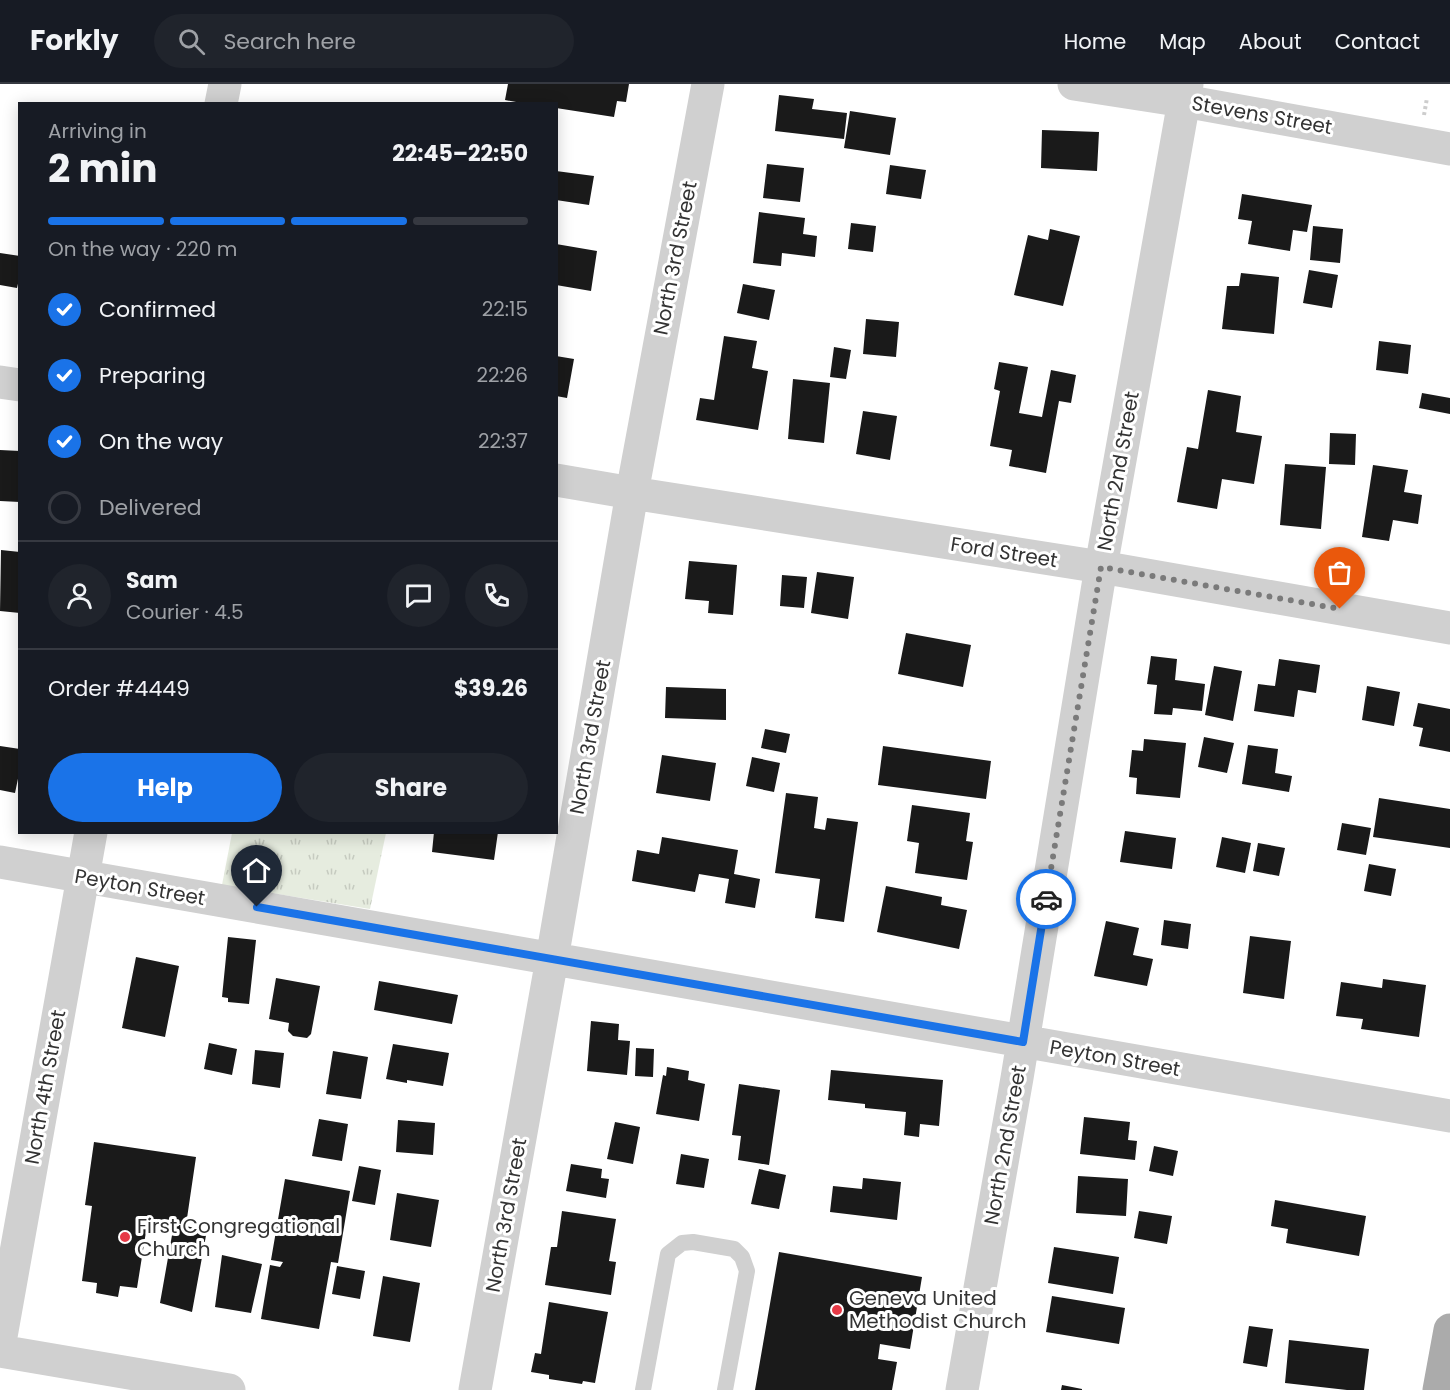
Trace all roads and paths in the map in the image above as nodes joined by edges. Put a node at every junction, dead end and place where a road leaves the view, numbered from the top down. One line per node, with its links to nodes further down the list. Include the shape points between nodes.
1 (225, 84): 5 (street)
2 (708, 84): 10 (street, North 3rd Street)
3 (1074, 84): 4 (street, Stevens Street)
4 (1185, 93): 6 (street, Stevens Street); 11 (street, North 2nd Street)
5 (221, 102)
6 (1450, 149)
7 (0, 382): 8 (street)
8 (18, 385)
9 (558, 480): 10 (street, Ford Street)
10 (632, 493): 11 (street, Ford Street); 16 (street, North 3rd Street)
11 (1101, 567): 12 (street, Ford Street); 17 (street, North 2nd Street)
12 (1450, 628)
13 (91, 834): 15 (street, North 4th Street)
14 (0, 862): 15 (street, Peyton Street)
15 (82, 877): 16 (street, Peyton Street); 20 (street, North 4th Street)
16 (552, 959): 17 (street, Peyton Street); 23 (street, North 3rd Street)
17 (1023, 1042): 18 (street, Peyton Street); 26 (street, North 2nd Street)
18 (1450, 1116)
19 (1450, 1330): 27 (main road)
20 (0, 1342)
21 (0, 1351): 22 (street)
22 (229, 1390)
23 (475, 1390)
24 (643, 1390): 25 (lane, via 668,1254 682,1243 693,1242 734,1249 747,1271)
25 (725, 1390)
26 (962, 1390)
27 (1439, 1390)

